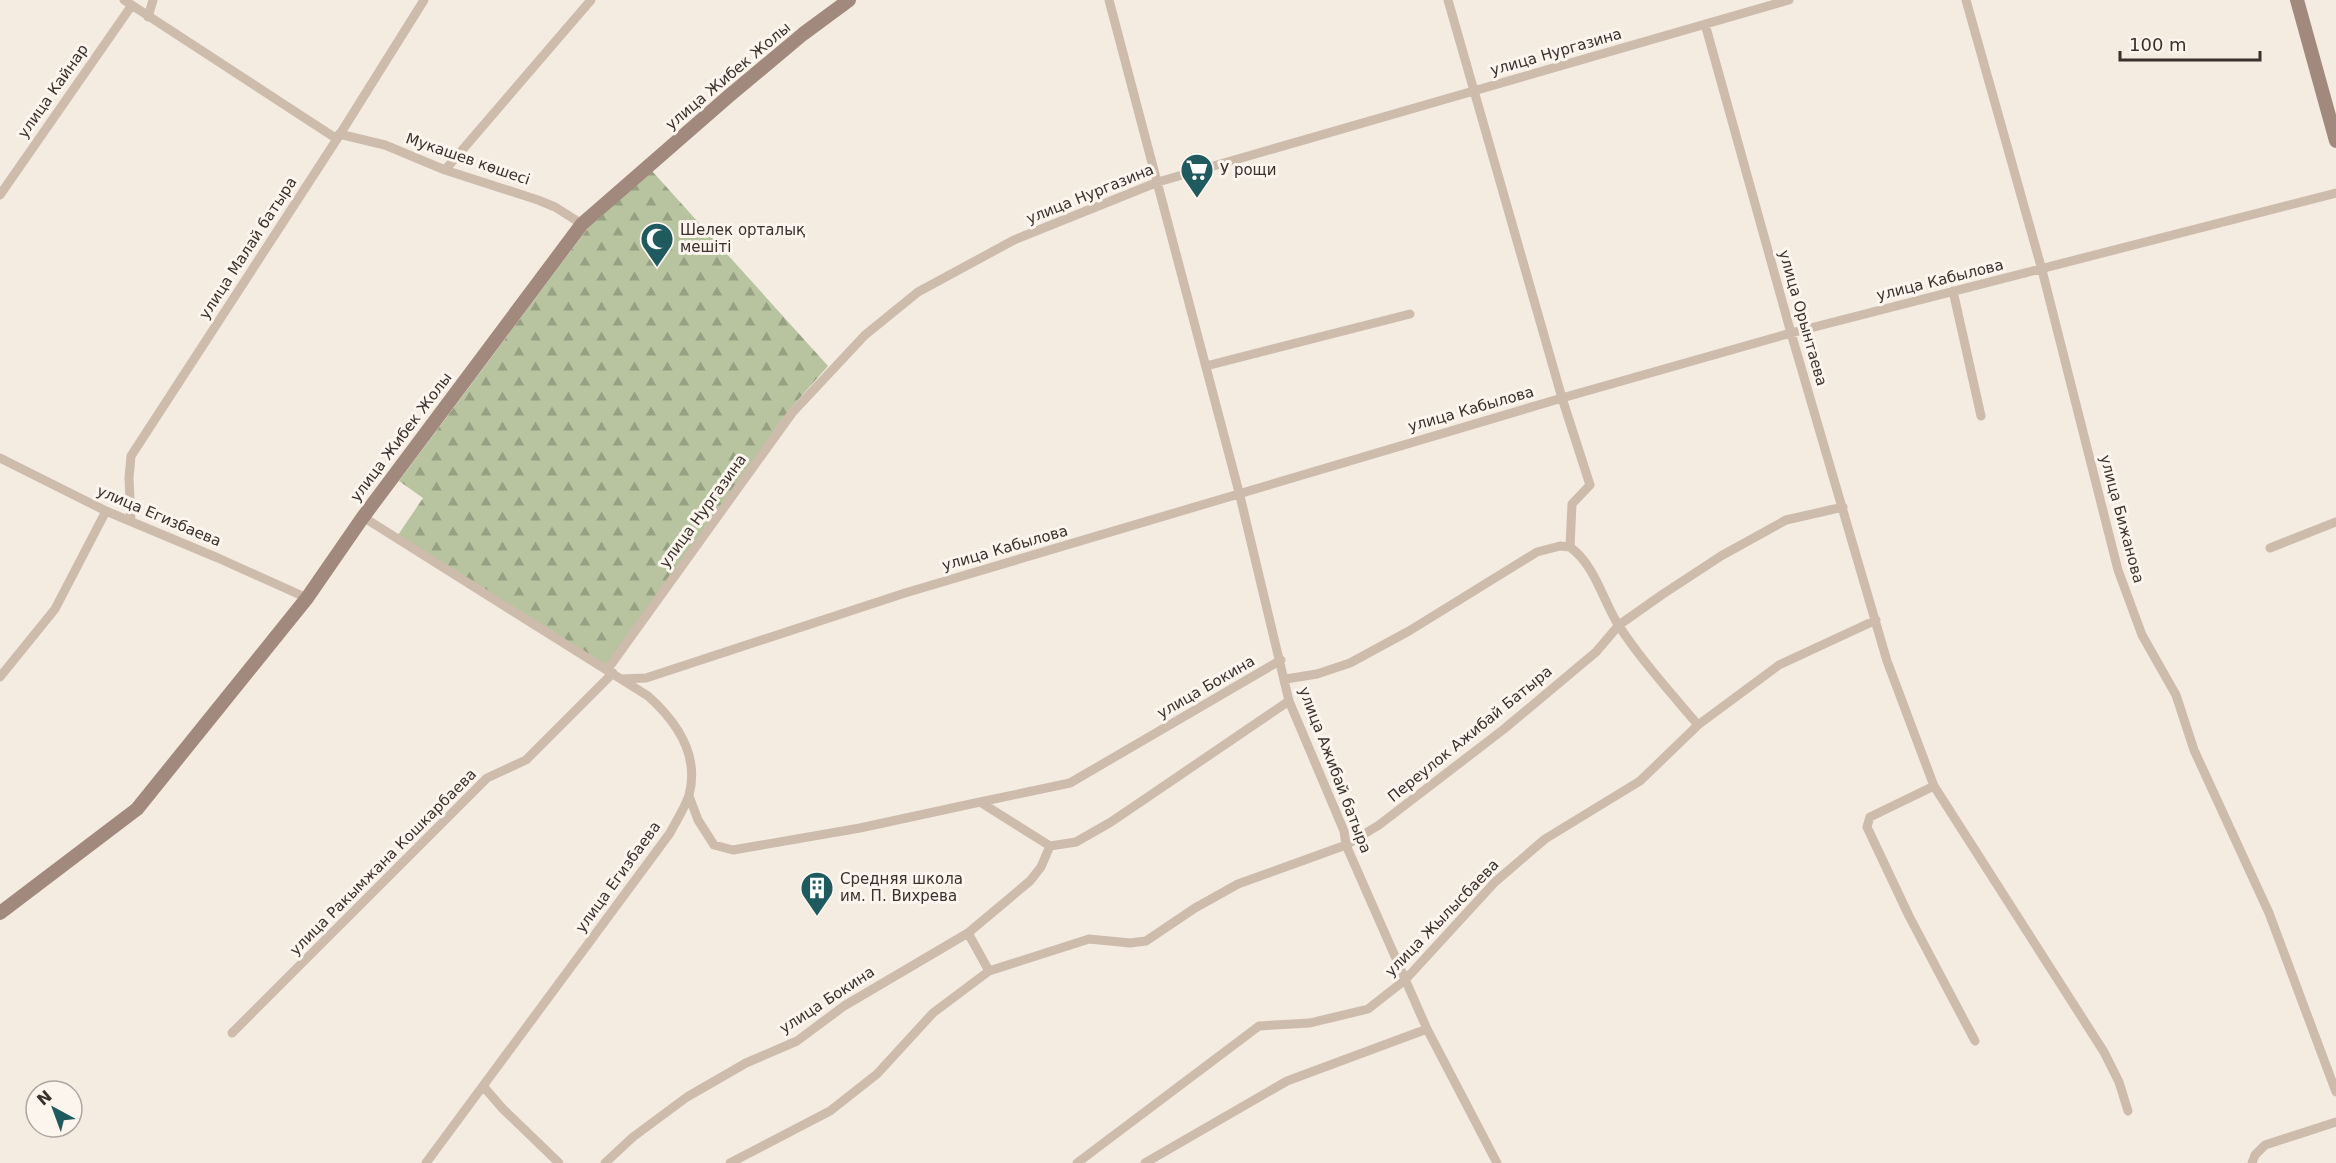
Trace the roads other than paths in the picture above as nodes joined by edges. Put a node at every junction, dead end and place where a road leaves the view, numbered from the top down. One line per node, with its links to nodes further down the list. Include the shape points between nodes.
1 (153, 0): 11 (street)
2 (424, 0): 14 (street, улица Малай батыра)
3 (591, 0): 16 (street)
4 (849, 0): 20 (main road, улица Жибек Жолы, via 730,95)
5 (1109, 0): 17 (street, улица Ажибай батыра)
6 (1448, 0): 13 (street)
7 (1789, 0): 12 (street, улица Нургазина)
8 (1966, 0): 21 (street, улица Бижанова)
9 (2297, 0): 15 (main road)
10 (128, 2): 11 (street, Мукашев көшесі); 19 (street, улица Кайнар)
11 (148, 17): 14 (street, Мукашев көшесі)
12 (1705, 24): 13 (street, улица Нургазина); 24 (street, улица Орынтаева)
13 (1474, 92): 17 (street, улица Нургазина); 26 (street)
14 (338, 136): 16 (street, Мукашев көшесі, via 385,145); 33 (street, улица Малай батыра, via 131,456)
15 (2336, 141)
16 (445, 170): 20 (street, Мукашев көшесі, via 538,200)
17 (1158, 182): 25 (street, улица Ажибай батыра); 41 (street, улица Нургазина, via 1014,240 918,292 865,335 792,413)
18 (2336, 193): 21 (street, улица Кабылова)
19 (0, 195)
20 (582, 224): 32 (main road, улица Жибек Жолы)
21 (2042, 270): 22 (street, улица Кабылова); 59 (street, улица Бижанова, via 2118,570 2142,635 2176,695 2194,750 2269,913)
22 (1953, 291): 24 (street, улица Кабылова); 27 (street)
23 (1410, 314): 25 (street)
24 (1791, 333): 26 (street, улица Кабылова); 30 (street, улица Орынтаева)
25 (1206, 366): 29 (street, улица Ажибай батыра)
26 (1562, 398): 29 (street, улица Кабылова); 35 (street, via 1590,485 1572,504)
27 (1981, 416)
28 (0, 459): 31 (street, улица Егизбаева)
29 (1240, 496): 40 (street, улица Ажибай батыра); 41 (street, улица Кабылова, via 905,593 646,678)
30 (1843, 507): 38 (street, улица Орынтаева); 39 (street, Переулок Ажибай Батыра, via 1786,520 1721,556)
31 (106, 511): 33 (street, улица Егизбаева); 42 (street, via 55,609)
32 (363, 516): 37 (main road, улица Жибек Жолы); 41 (street, улица Егизбаева)
33 (131, 521): 37 (street, улица Егизбаева)
34 (2336, 522): 36 (street)
35 (1570, 547): 39 (street, via 1588,567); 43 (street, via 1537,552 1350,663)
36 (2270, 548)
37 (307, 598): 51 (main road, улица Жибек Жолы, via 137,809)
38 (1876, 620): 45 (street, улица Жылысбаева, via 1779,665); 46 (street, улица Орынтаева)
39 (1619, 625): 45 (street); 49 (street, Переулок Ажибай Батыра, via 1596,652 1504,729 1379,825)
40 (1281, 660): 43 (street, улица Ажибай батыра); 48 (street, улица Бокина, via 1070,783)
41 (614, 674): 47 (street, улица Егизбаева, via 648,696 678,729 688,748 692,770); 56 (street, улица Ракымжана Кошкарбаева, via 526,760 487,778)
42 (0, 677)
43 (1286, 679): 44 (street, улица Ажибай батыра)
44 (1289, 701): 49 (street, улица Ажибай батыра); 50 (street, via 1111,822 1076,842)
45 (1698, 725): 54 (street, улица Жылысбаева, via 1640,782 1545,838 1495,882)
46 (1934, 786): 57 (street, via 1870,817 1866,827); 60 (street, улица Орынтаева, via 2104,1052)
47 (689, 796): 48 (street, улица Бокина, via 714,845 734,850); 58 (street, улица Егизбаева, via 670,833)
48 (980, 802): 50 (street)
49 (1346, 844): 53 (street, Переулок Ажибай Батыра, via 1238,884 1139,943 1095,939); 54 (street, улица Ажибай батыра)
50 (1050, 846): 52 (street, улица Бокина, via 1030,881)
51 (0, 913)
52 (968, 933): 53 (street); 64 (street, улица Бокина, via 844,1006 797,1041 746,1063 687,1097)
53 (988, 971): 65 (street, via 933,1013 877,1074 830,1111)
54 (1406, 980): 55 (street, улица Ажибай батыра); 66 (street, улица Жылысбаева, via 1368,1009 1310,1023 1259,1026)
55 (1427, 1029): 67 (street, via 1287,1082); 68 (street, улица Ажибай батыра)
56 (232, 1033)
57 (1975, 1041)
58 (483, 1086): 62 (street, улица Егизбаева); 63 (street)
59 (2336, 1092)
60 (2128, 1111)
61 (2336, 1122): 69 (street, via 2265,1145)
62 (426, 1163)
63 (559, 1163)
64 (605, 1163)
65 (729, 1163)
66 (1077, 1163)
67 (1145, 1163)
68 (1497, 1163)
69 (2253, 1163)

